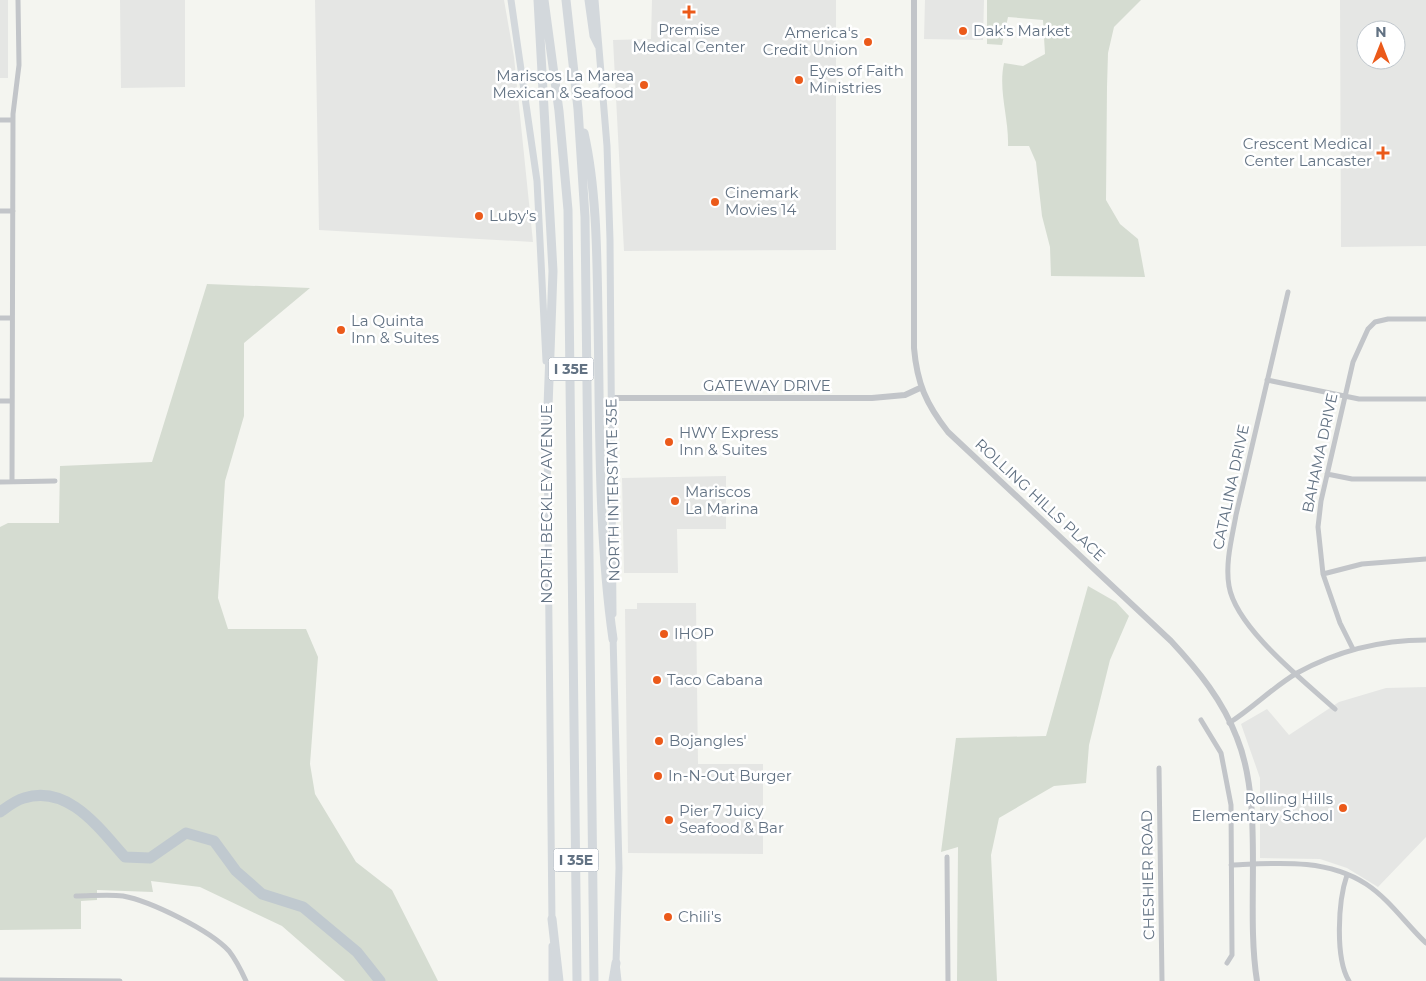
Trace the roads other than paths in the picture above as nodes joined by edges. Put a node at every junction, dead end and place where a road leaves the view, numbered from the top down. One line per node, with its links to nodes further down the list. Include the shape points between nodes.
1 (18, 0): 14 (street, via 18,66)
2 (511, 0): 10 (main road, NORTH BECKLEY AVENUE)
3 (515, 0): 10 (main road)
4 (538, 0): 28 (highway, via 553,271)
5 (544, 0): 58 (highway, I 35E, via 568,210)
6 (566, 0): 12 (highway, I 35E)
7 (588, 0): 11 (main road, via 593,36)
8 (595, 0): 11 (main road, NORTH INTERSTATE 35E)
9 (914, 0): 22 (street, ROLLING HILLS PLACE, via 914,348)
10 (512, 8): 28 (main road, NORTH BECKLEY AVENUE, via 536,181 545,317)
11 (600, 50): 24 (main road, NORTH INTERSTATE 35E, via 607,146)
12 (578, 109): 36 (highway, via 587,146 596,261 602,514); 59 (highway, I 35E, via 586,267)
13 (0, 120): 14 (street)
14 (13, 120): 15 (street)
15 (13, 210): 16 (street); 19 (street)
16 (0, 211)
17 (1288, 292): 21 (street, CATALINA DRIVE)
18 (0, 318): 19 (street)
19 (12, 318): 27 (street)
20 (1426, 319): 23 (street, BAHAMA DRIVE, via 1375,322 1355,353)
21 (1267, 380): 23 (street); 39 (street, CATALINA DRIVE, via 1229,552 1229,587 1246,623)
22 (920, 388): 24 (street, GATEWAY DRIVE, via 905,395 872,398); 42 (street, ROLLING HILLS PLACE, via 948,432 1172,641 1202,675)
23 (1345, 396): 25 (street, via 1365,400); 29 (street, BAHAMA DRIVE)
24 (612, 398): 36 (main road, NORTH INTERSTATE 35E)
25 (1426, 399)
26 (0, 401): 27 (street)
27 (12, 401): 32 (street)
28 (547, 434): 49 (main road, NORTH BECKLEY AVENUE)
29 (1327, 474): 30 (street, via 1352,479); 35 (street, BAHAMA DRIVE, via 1318,514)
30 (1426, 479)
31 (0, 482): 32 (street)
32 (12, 482): 33 (street)
33 (54, 482)
34 (1426, 559): 35 (street, via 1362,564)
35 (1323, 574): 38 (street, BAHAMA DRIVE)
36 (613, 639): 51 (main road, NORTH INTERSTATE 35E, via 619,868)
37 (1426, 640): 38 (street, via 1379,643)
38 (1353, 649): 39 (street)
39 (1296, 674): 40 (street, CATALINA DRIVE); 42 (street)
40 (1334, 709)
41 (1201, 720): 46 (street, via 1222,754 1226,772 1231,805)
42 (1229, 723): 45 (street, ROLLING HILLS PLACE, via 1238,738 1245,764)
43 (1159, 768): 63 (street, CHESHIER ROAD)
44 (947, 857): 62 (street)
45 (1252, 864): 46 (street); 47 (street, via 1313,865 1337,870); 64 (street, ROLLING HILLS PLACE)
46 (1231, 865): 52 (street, via 1232,955)
47 (1347, 876): 50 (street, via 1366,884); 65 (street, via 1341,892 1339,929 1344,974)
48 (76, 896): 55 (street, via 121,896 160,909 222,944)
49 (552, 919): 56 (main road, NORTH BECKLEY AVENUE); 57 (highway)
50 (1426, 944)
51 (616, 963): 60 (highway); 61 (main road, NORTH INTERSTATE 35E)
52 (1227, 963)
53 (0, 980): 54 (street)
54 (120, 981)
55 (246, 981)
56 (552, 981)
57 (559, 981)
58 (577, 981)
59 (594, 981)
60 (613, 981)
61 (618, 981)
62 (948, 981)
63 (1162, 981)
64 (1257, 981)
65 (1349, 981)

